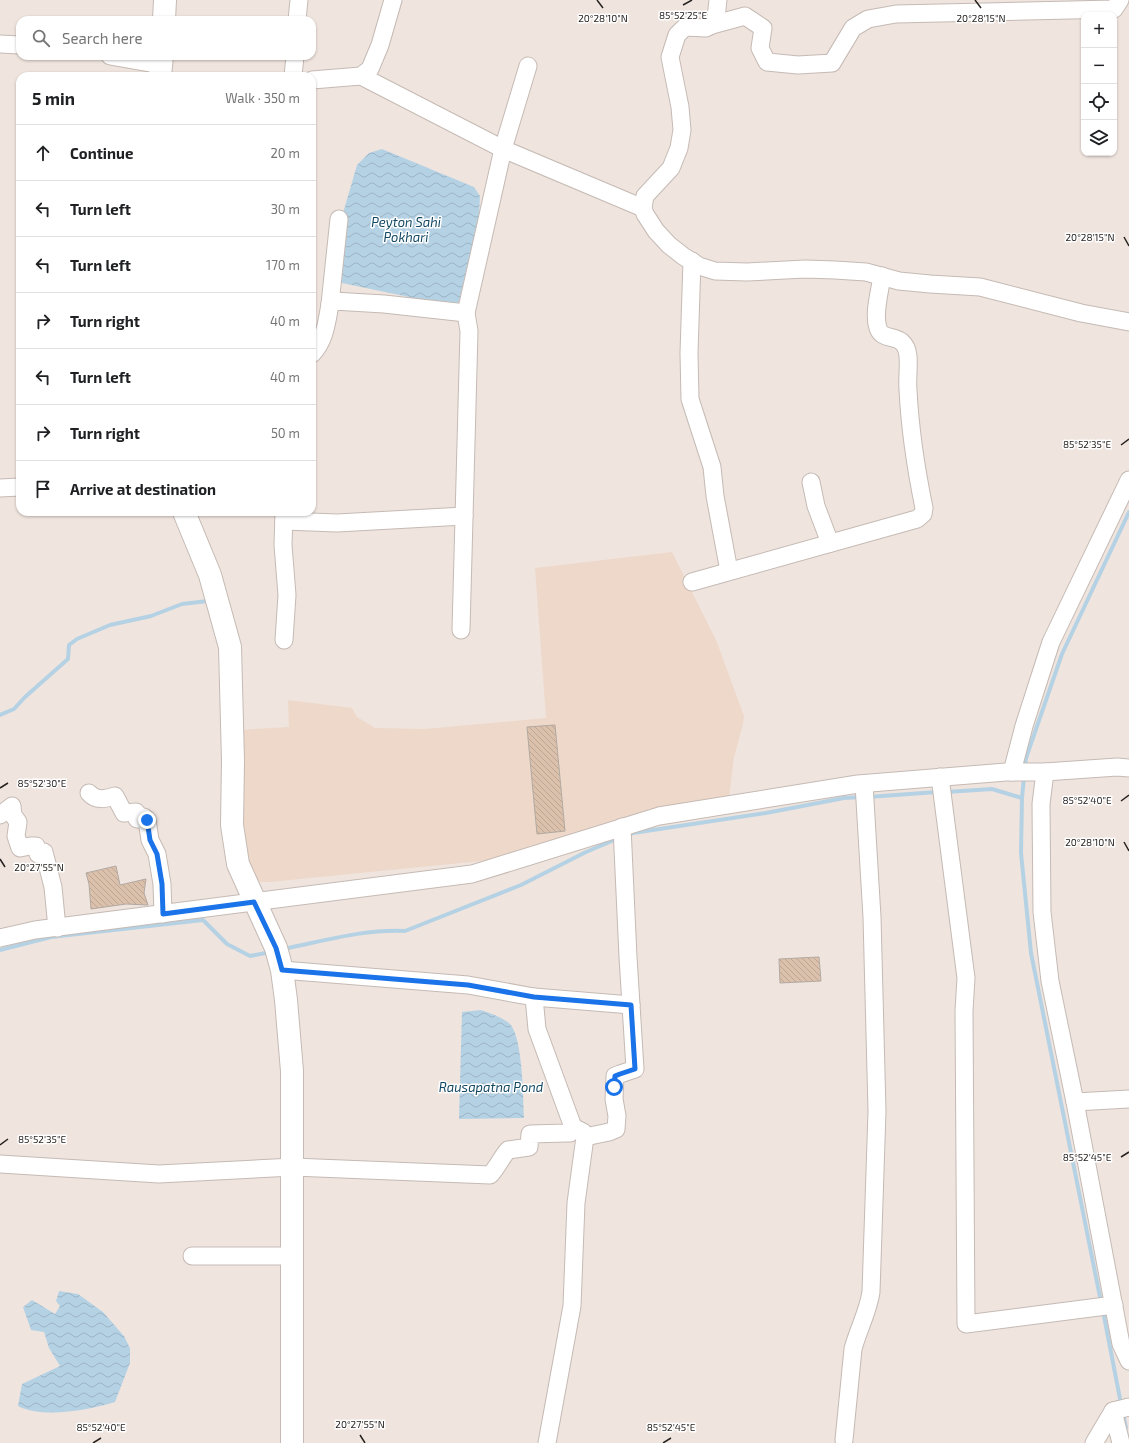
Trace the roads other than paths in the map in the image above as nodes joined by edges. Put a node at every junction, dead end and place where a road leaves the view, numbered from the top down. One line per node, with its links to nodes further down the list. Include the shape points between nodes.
1 (166, 0): 7 (main road)
2 (299, 0): 8 (street)
3 (393, 0): 17 (street, via 378,51 370,69)
4 (718, 0): 9 (street, via 716,18)
5 (1120, 0): 6 (street, via 1114,9)
6 (1035, 5): 9 (street, via 868,18 853,28 832,63 767,62 760,48 763,28 745,16)
7 (164, 16)
8 (297, 16)
9 (712, 25): 20 (street, via 706,28 684,27 677,35 670,56 680,107 682,130 679,148 671,168 645,196)
10 (0, 44): 11 (street)
11 (16, 45)
12 (130, 60): 14 (street)
13 (294, 60): 16 (street)
14 (161, 66)
15 (528, 66): 19 (street)
16 (293, 72)
17 (361, 76): 18 (street); 19 (street)
18 (316, 80)
19 (503, 149): 20 (street); 25 (street)
20 (643, 208): 22 (street, via 656,231 669,245)
21 (339, 219): 24 (street)
22 (692, 261): 23 (street, via 715,271 805,269 866,272); 36 (street, via 688,381 690,398 712,467)
23 (882, 276): 26 (street, via 898,281 980,287 1081,313); 35 (street, via 876,319 878,330 905,344 908,356 911,436 923,514 917,519)
24 (330, 304): 25 (street, via 333,301 384,304); 27 (street, via 325,331)
25 (466, 313): 34 (street, via 469,331)
26 (1129, 322)
27 (316, 351)
28 (1129, 480): 41 (street, via 1051,642 1024,726)
29 (811, 482): 35 (street, via 816,506)
30 (16, 487): 31 (street)
31 (0, 488)
32 (186, 516): 48 (main road, via 210,575 230,647 232,825 238,864)
33 (284, 516): 34 (street, via 337,523); 39 (street, via 283,545 287,595)
34 (464, 516): 38 (street)
35 (830, 543): 36 (street)
36 (729, 572): 37 (street)
37 (692, 582)
38 (461, 630)
39 (284, 640)
40 (1129, 768): 42 (street)
41 (1014, 772): 42 (street); 43 (street)
42 (1044, 772): 56 (street, via 1041,804 1042,912 1050,981)
43 (940, 777): 44 (street); 62 (street, via 966,978 966,1324)
44 (864, 784): 47 (street, via 659,816); 65 (street, via 872,917 877,1111 871,1292 869,1305 853,1349)
45 (89, 793): 49 (street, via 92,797 102,799 115,796 124,813 136,812 137,819 144,817 147,820 150,840 157,854)
46 (0, 815): 50 (street, via 12,806 13,815 18,822 16,836 20,848 36,846 38,854 44,852 53,888)
47 (622, 827): 48 (street, via 472,874); 54 (street)
48 (254, 902): 49 (street); 52 (main road)
49 (163, 914): 50 (street)
50 (56, 928): 51 (street)
51 (0, 938)
52 (279, 959): 53 (street, via 468,985); 59 (main road, via 292,1071)
53 (534, 997): 54 (street); 57 (street, via 537,1029)
54 (631, 1005): 57 (street, via 635,1069 615,1076 616,1129 610,1132)
55 (1129, 1099): 56 (street)
56 (1075, 1102): 62 (street)
57 (579, 1132): 59 (street, via 530,1134 529,1147 508,1150 490,1175); 67 (street, via 572,1306)
58 (0, 1164): 59 (street, via 159,1174)
59 (293, 1166): 61 (main road)
60 (192, 1256): 61 (street)
61 (293, 1256): 66 (main road)
62 (1114, 1305): 63 (street, via 1121,1344)
63 (1129, 1361)
64 (1119, 1409): 68 (street); 69 (street)
65 (844, 1440)
66 (292, 1443)
67 (547, 1443)
68 (1094, 1443)
69 (1121, 1443)

